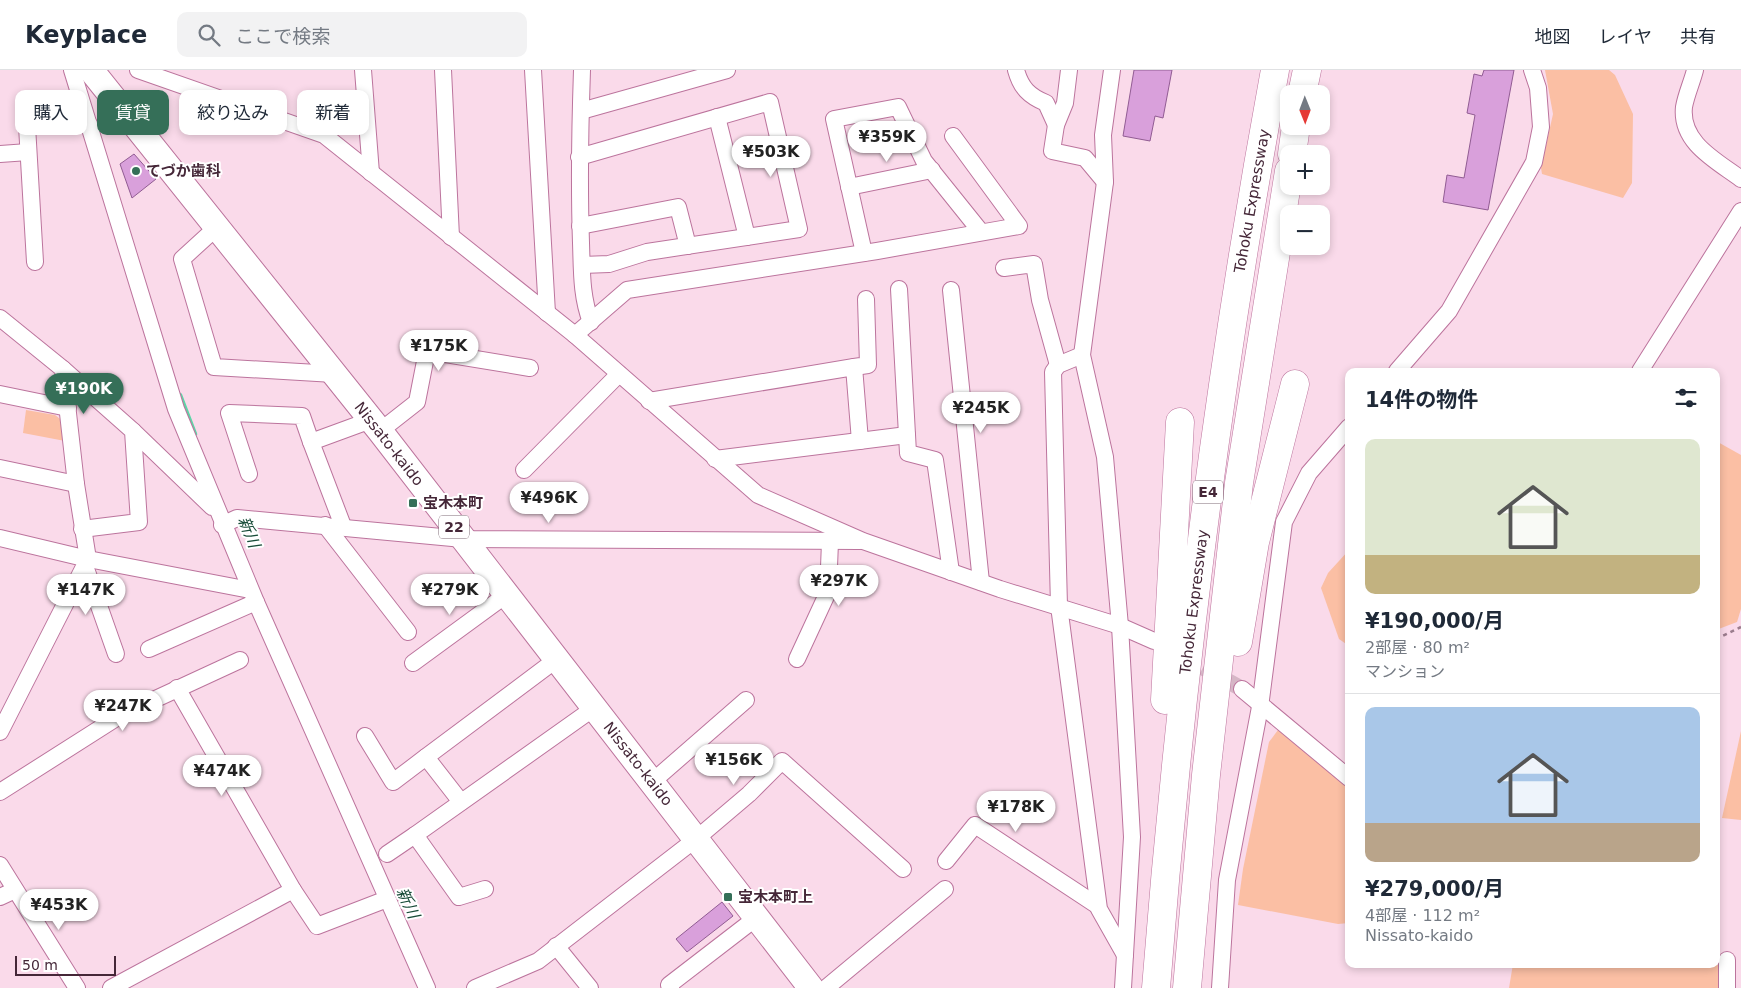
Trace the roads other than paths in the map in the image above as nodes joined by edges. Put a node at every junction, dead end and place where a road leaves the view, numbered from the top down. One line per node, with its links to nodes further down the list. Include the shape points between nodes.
1 (72, 70): 19 (street)
2 (91, 70): 33 (main road, Nissato-kaido / 22)
3 (138, 70): 26 (street, via 324,135)
4 (363, 70): 26 (street)
5 (443, 70): 35 (street)
6 (533, 70): 45 (street)
7 (582, 70): 17 (street)
8 (726, 70): 17 (street)
9 (1016, 70): 20 (street, via 1020,83 1032,97 1046,103)
10 (1069, 70): 20 (street, via 1064,103)
11 (1112, 70): 28 (street, via 1103,135)
12 (1275, 70): 123 (highway, Tohoku Expressway / E4, via 1234,307 1201,540)
13 (1307, 70): 16 (highway)
14 (1532, 70): 53 (street, via 1538,88 1541,127 1534,162 1449,311)
15 (1695, 70): 27 (street, via 1684,108 1686,128 1694,143)
16 (1304, 85)
17 (581, 111): 24 (street)
18 (717, 117): 24 (street); 36 (street); 36 (street, via 770,102 799,229)
19 (89, 124): 22 (street, via 27,126); 74 (street, via 176,409)
20 (1056, 125): 28 (street, via 1052,151 1085,158)
21 (953, 136): 34 (street, via 1018,226)
22 (28, 152): 23 (street); 39 (street)
23 (0, 154)
24 (579, 157): 32 (street)
25 (932, 170): 29 (street); 29 (street, via 924,161 898,107 834,118); 34 (street)
26 (371, 173): 35 (street)
27 (1741, 179)
28 (1106, 182): 49 (street)
29 (849, 186): 38 (street)
30 (1285, 195): 105 (highway, Tohoku Expressway / E4, via 1240,483)
31 (1741, 211): 54 (street)
32 (580, 226): 37 (street, via 678,207); 40 (street)
33 (217, 227): 56 (main road, Nissato-kaido / 22); 56 (street, via 182,259 214,367)
34 (982, 232): 38 (street)
35 (451, 237): 45 (street)
36 (748, 237): 37 (street)
37 (688, 246): 40 (street, via 647,252 609,264)
38 (864, 253): 47 (street, via 627,290)
39 (34, 262)
40 (582, 265): 47 (street, via 583,302)
41 (1004, 268): 50 (street, via 1034,264)
42 (899, 290): 66 (street)
43 (951, 290): 84 (street)
44 (866, 299): 51 (street, via 868,365)
45 (547, 313): 48 (street)
46 (0, 318): 55 (street)
47 (591, 322): 48 (street)
48 (575, 335): 57 (street)
49 (1082, 355): 50 (street); 88 (street, via 1105,458)
50 (1058, 365): 87 (street, via 1053,372)
51 (854, 367): 60 (street); 67 (street)
52 (530, 368): 63 (street, via 427,351 417,402)
53 (1400, 368)
54 (1642, 368)
55 (63, 369): 61 (street); 64 (street)
56 (334, 374): 63 (main road, Nissato-kaido / 22)
57 (619, 374): 60 (street); 71 (street)
58 (1295, 384): 105 (highway, via 1254,542 1230,688)
59 (0, 394): 61 (street)
60 (649, 400): 69 (street)
61 (68, 408): 73 (street)
62 (1180, 422): 123 (highway, via 1160,777)
63 (375, 425): 68 (street); 79 (main road, Nissato-kaido / 22)
64 (133, 431): 74 (street); 77 (street, via 139,522)
65 (1345, 432): 100 (street, via 1309,473 1284,522)
66 (907, 435): 67 (street); 83 (street, via 908,453 935,460)
67 (860, 441): 69 (street)
68 (311, 442): 72 (street, via 302,416 230,413); 76 (street)
69 (715, 459): 80 (street, via 758,495)
70 (0, 468): 73 (street)
71 (524, 470)
72 (249, 474)
73 (76, 484): 77 (street)
74 (220, 518): 75 (street); 86 (street)
75 (325, 525): 76 (street); 89 (street)
76 (342, 526): 79 (street)
77 (82, 529): 82 (street)
78 (0, 538): 82 (street)
79 (463, 539): 81 (street); 85 (main road, Nissato-kaido / 22)
80 (862, 541): 81 (street); 83 (street)
81 (830, 542): 94 (street, via 828,592)
82 (86, 563): 86 (street); 92 (street); 102 (street)
83 (951, 572): 84 (street)
84 (981, 582): 87 (street)
85 (506, 595): 93 (main road, Nissato-kaido / 22); 96 (street)
86 (253, 596): 91 (street); 121 (street)
87 (1059, 606): 88 (street); 122 (street)
88 (1120, 626): 90 (street); 126 (street, via 1132,837)
89 (408, 632)
90 (1154, 641)
91 (149, 649)
92 (116, 654)
93 (557, 659): 101 (main road, Nissato-kaido / 22); 104 (street)
94 (797, 659)
95 (240, 660): 97 (street)
96 (413, 663)
97 (177, 688): 108 (street, via 121,715); 119 (street)
98 (1242, 689): 100 (street)
99 (746, 700): 107 (street)
100 (1260, 707): 106 (street); 139 (street, via 1227,880)
101 (594, 708): 107 (main road, Nissato-kaido / 22); 109 (street)
102 (0, 732)
103 (365, 736): 104 (street, via 393,782)
104 (426, 757): 109 (street)
105 (1206, 774): 138 (highway, Tohoku Expressway / E4)
106 (1345, 775)
107 (652, 782): 111 (main road, Nissato-kaido / 22)
108 (0, 792)
109 (460, 802): 110 (street)
110 (415, 835): 112 (street); 116 (street, via 459,897)
111 (696, 839): 115 (street, via 782,761); 124 (main road, Nissato-kaido / 22); 125 (street)
112 (387, 854)
113 (946, 861): 122 (street, via 975,825)
114 (0, 865): 118 (street)
115 (903, 869)
116 (485, 889)
117 (945, 889): 135 (street)
118 (15, 890): 120 (street); 128 (street)
119 (293, 890): 121 (street, via 317,926); 129 (street)
120 (0, 897)
121 (387, 899): 130 (street)
122 (1098, 906): 126 (street)
123 (1162, 916): 137 (highway, Tohoku Expressway / E4)
124 (756, 918): 133 (street, via 669,985); 134 (main road, Nissato-kaido / 22)
125 (556, 946): 131 (street, via 538,960); 132 (street)
126 (1125, 955): 136 (street)
127 (1728, 960): 140 (street)
128 (74, 987)
129 (111, 988)
130 (427, 988)
131 (475, 988)
132 (590, 988)
133 (671, 988)
134 (811, 988)
135 (826, 988)
136 (1123, 988)
137 (1156, 988)
138 (1187, 988)
139 (1220, 988)
140 (1727, 988)

